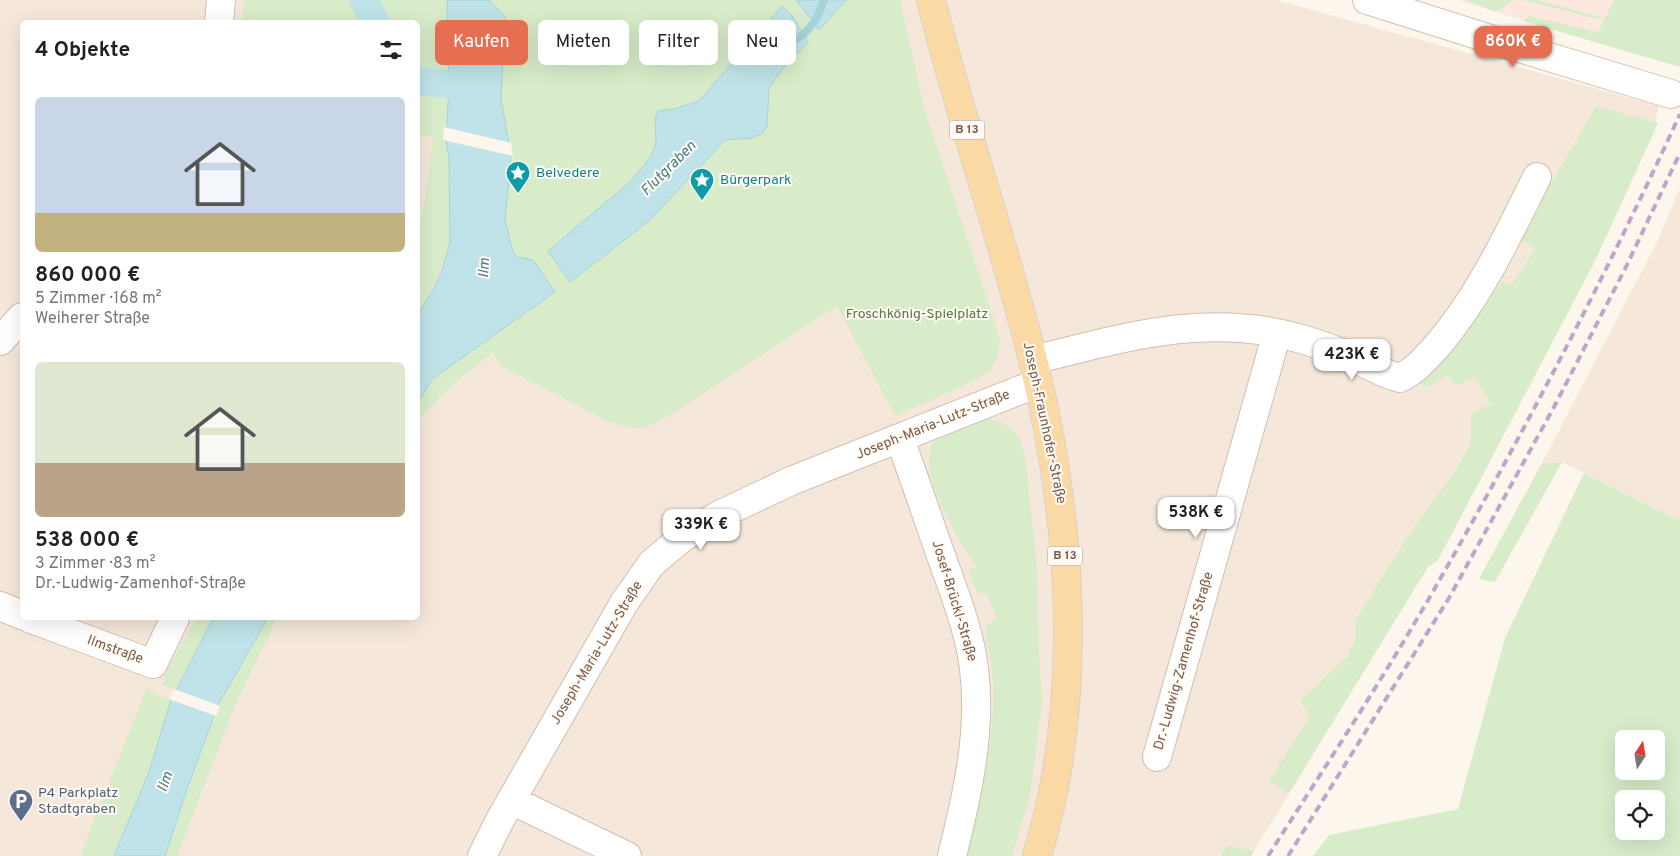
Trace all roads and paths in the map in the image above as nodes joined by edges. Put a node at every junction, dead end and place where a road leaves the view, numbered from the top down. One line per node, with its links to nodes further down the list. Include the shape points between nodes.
1 (221, 0): 4 (street)
2 (931, 0): 10 (main road, Joseph-Fraunhofer-Straße / B 13)
3 (1368, 0): 5 (street)
4 (219, 20)
5 (1671, 94)
6 (1537, 177): 8 (street, via 1466,308 1441,342 1408,375 1400,378 1391,376 1340,352)
7 (20, 319): 9 (street)
8 (1277, 333): 10 (street, via 1228,326 1172,330 1102,343); 16 (street, Dr.-Ludwig-Zamenhof-Straße)
9 (0, 341)
10 (1036, 372): 11 (street, Joseph-Maria-Lutz-Straße); 21 (main road, Joseph-Fraunhofer-Straße / B 13, via 1059,491 1067,597 1061,738 1050,809)
11 (900, 439): 17 (street, Joseph-Maria-Lutz-Straße, via 791,481 718,516 682,538 652,563 624,603); 20 (street, Josef-Brückl-Straße, via 956,597 974,669 974,742)
12 (0, 606): 13 (street)
13 (20, 614)
14 (34, 620): 15 (street, Ilmstraße, via 153,664)
15 (175, 620)
16 (1157, 757)
17 (512, 800): 18 (street, Joseph-Maria-Lutz-Straße); 19 (street)
18 (482, 856)
19 (626, 856)
20 (952, 856)
21 (1037, 856)

